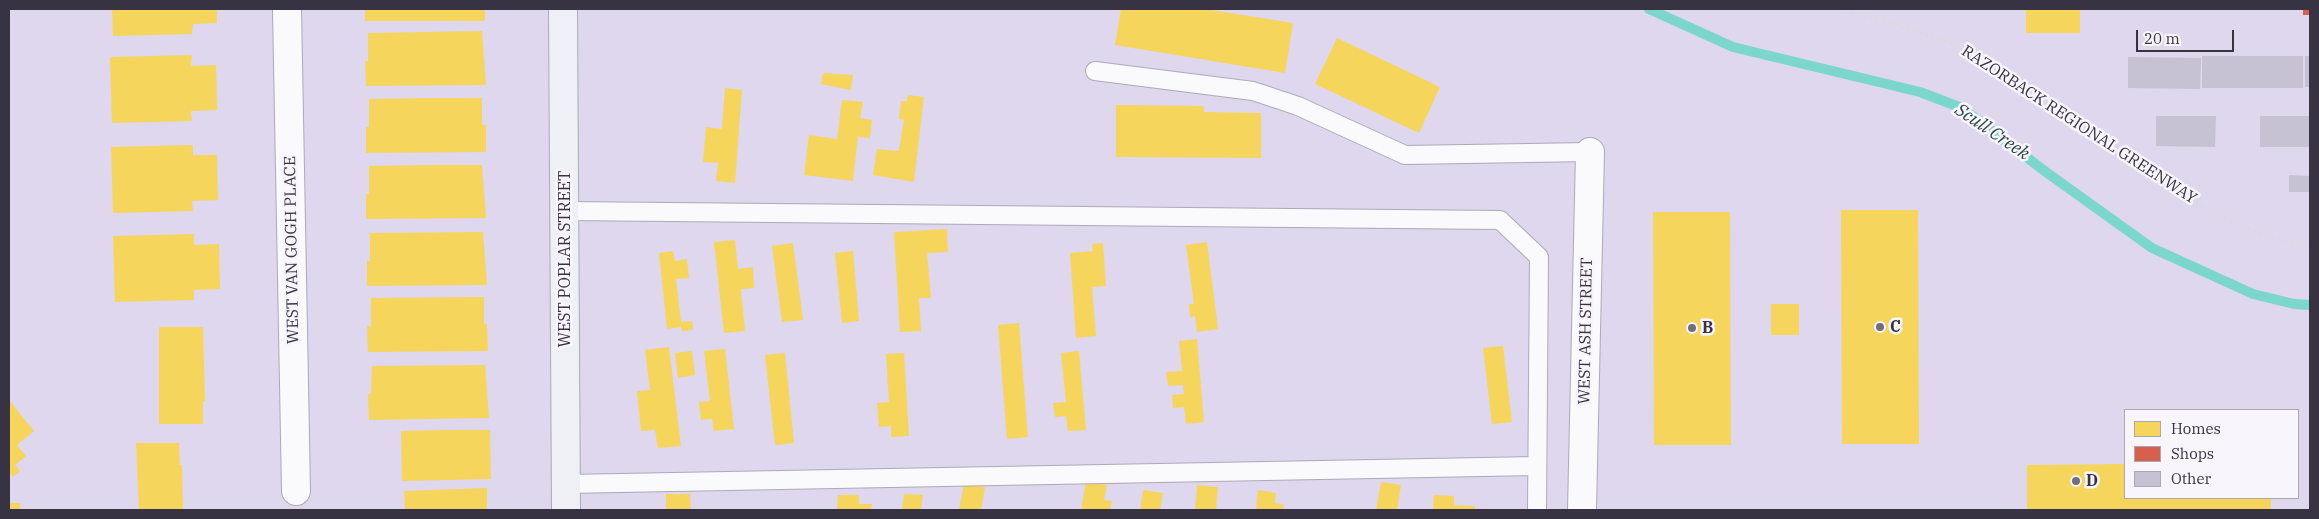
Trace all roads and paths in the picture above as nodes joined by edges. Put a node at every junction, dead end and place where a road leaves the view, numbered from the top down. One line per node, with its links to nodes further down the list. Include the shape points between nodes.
1 (287, 9): 9 (street, WEST VAN GOGH PLACE)
2 (563, 9): 6 (street, WEST POPLAR STREET)
3 (1845, 9): 7 (path, RAZORBACK REGIONAL GREENWAY, via 1957,45 2215,214 2254,233)
4 (1095, 71): 5 (lane, via 1253,90 1298,106 1405,155)
5 (1590, 152): 12 (street, WEST ASH STREET)
6 (565, 211): 8 (lane, via 1500,220 1539,257); 10 (street, WEST POPLAR STREET)
7 (2310, 247)
8 (1536, 466): 10 (lane); 11 (lane)
9 (296, 491)
10 (566, 497)
11 (1537, 510)
12 (1582, 510)

